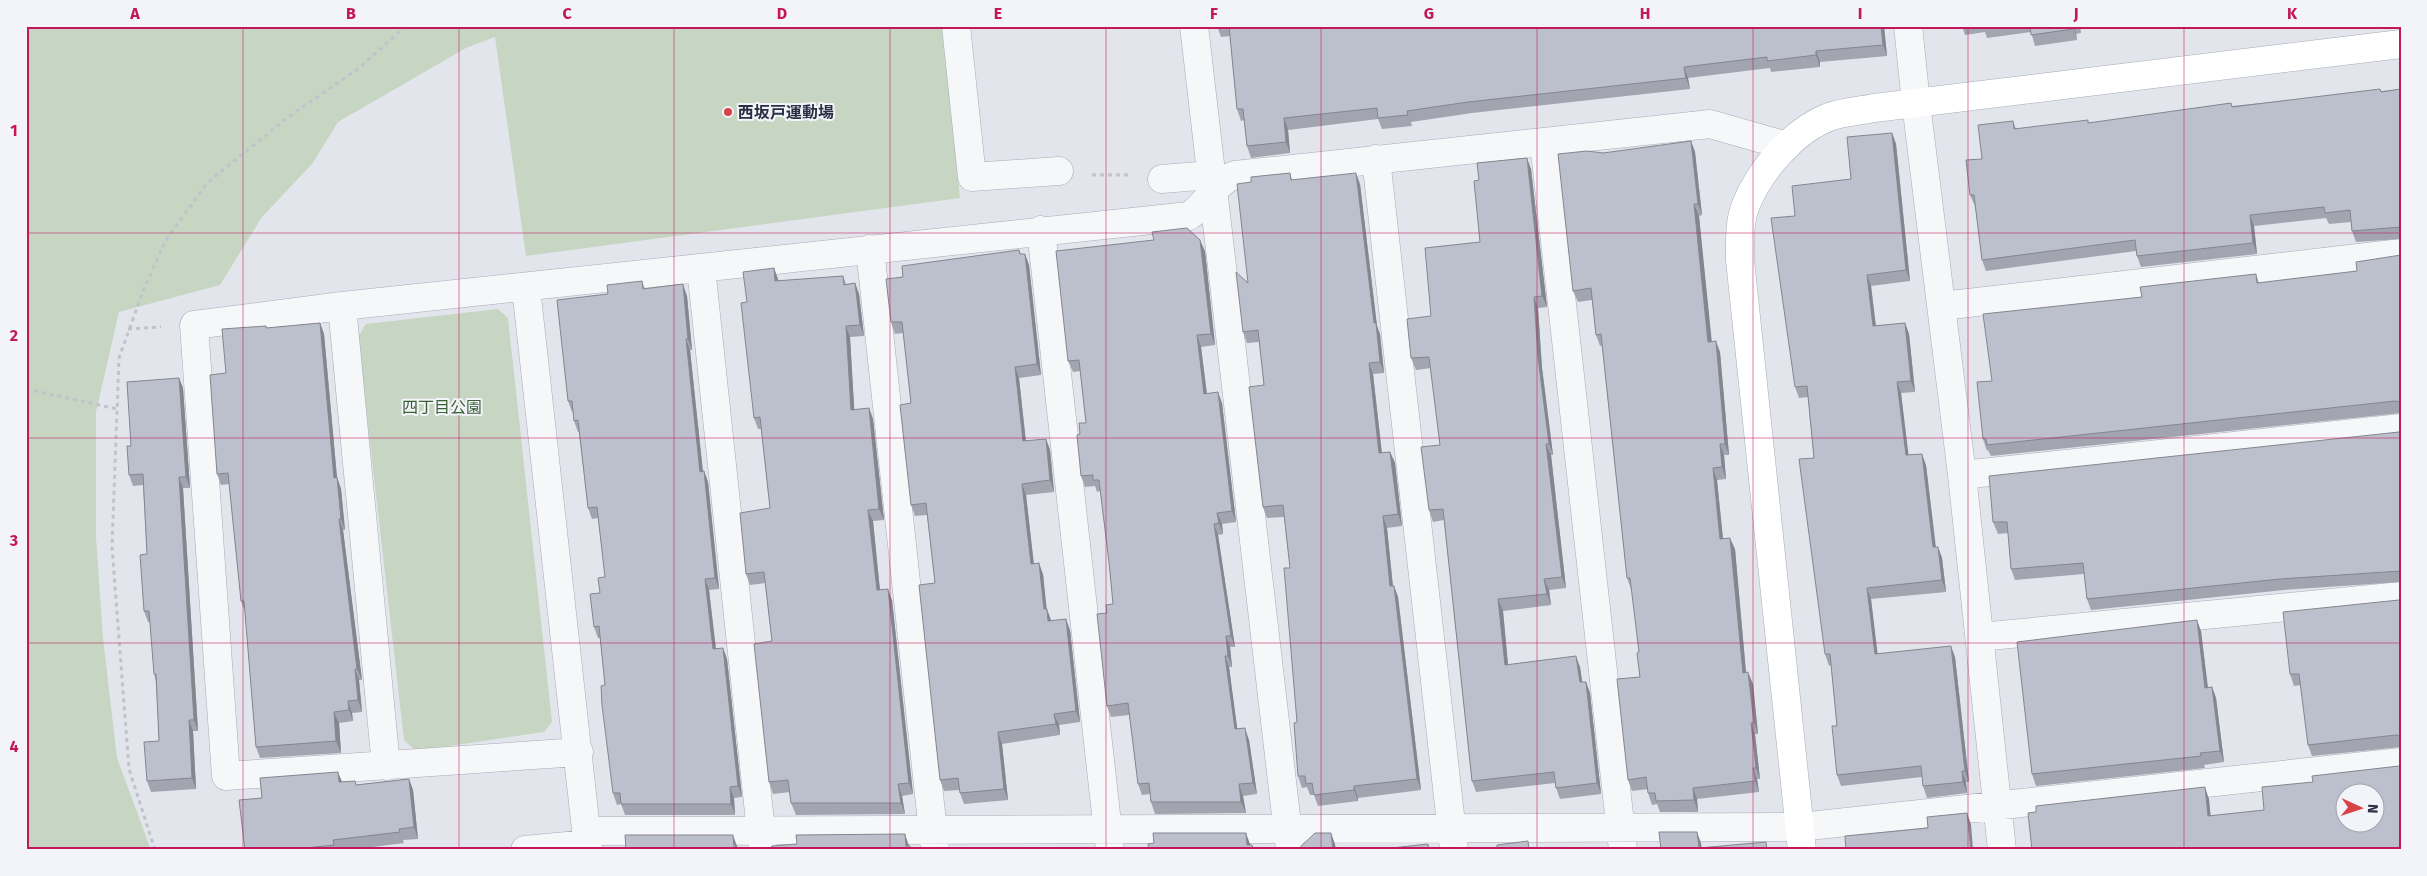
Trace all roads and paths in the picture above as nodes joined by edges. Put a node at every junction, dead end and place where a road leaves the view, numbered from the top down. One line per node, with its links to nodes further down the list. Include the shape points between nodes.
1 (406, 26): 21 (path, via 359,68 280,123 207,183 166,240 140,299 119,358)
2 (956, 26): 10 (street, via 972,177)
3 (1194, 26): 12 (street)
4 (1908, 26): 6 (street)
5 (2401, 44): 6 (street)
6 (1916, 103): 8 (street, via 1830,117 1806,130); 19 (street)
7 (1544, 143): 8 (street, via 1710,124); 9 (street); 33 (street)
8 (1787, 146): 30 (street, via 1770,165 1745,208 1740,260)
9 (1376, 159): 12 (street, via 1235,175); 32 (street)
10 (1059, 171): 11 (path)
11 (1162, 179): 12 (street)
12 (1212, 185): 13 (street, via 1200,209 1189,216); 31 (street)
13 (1041, 230): 14 (street); 35 (street)
14 (870, 249): 16 (street); 34 (street)
15 (2401, 252): 19 (street)
16 (700, 268): 17 (street); 36 (street)
17 (526, 288): 18 (street); 26 (street)
18 (342, 306): 28 (street); 28 (street, via 194,325 226,776)
19 (1942, 306): 23 (street)
20 (26, 389): 21 (path)
21 (117, 408): 38 (path, via 112,547 129,769)
22 (2401, 428): 23 (street)
23 (1962, 475): 25 (street)
24 (2401, 596): 25 (street)
25 (1980, 637): 29 (street)
26 (579, 752): 28 (street); 37 (street)
27 (2401, 762): 29 (street)
28 (386, 766)
29 (1998, 804): 30 (street); 40 (street)
30 (1801, 838): 33 (street)
31 (1288, 839): 32 (street); 35 (street)
32 (1453, 839): 33 (street)
33 (1622, 839)
34 (934, 840): 35 (street); 36 (street)
35 (1109, 840)
36 (762, 841): 37 (street)
37 (587, 842): 39 (street)
38 (155, 850)
39 (525, 850)
40 (2002, 850)

